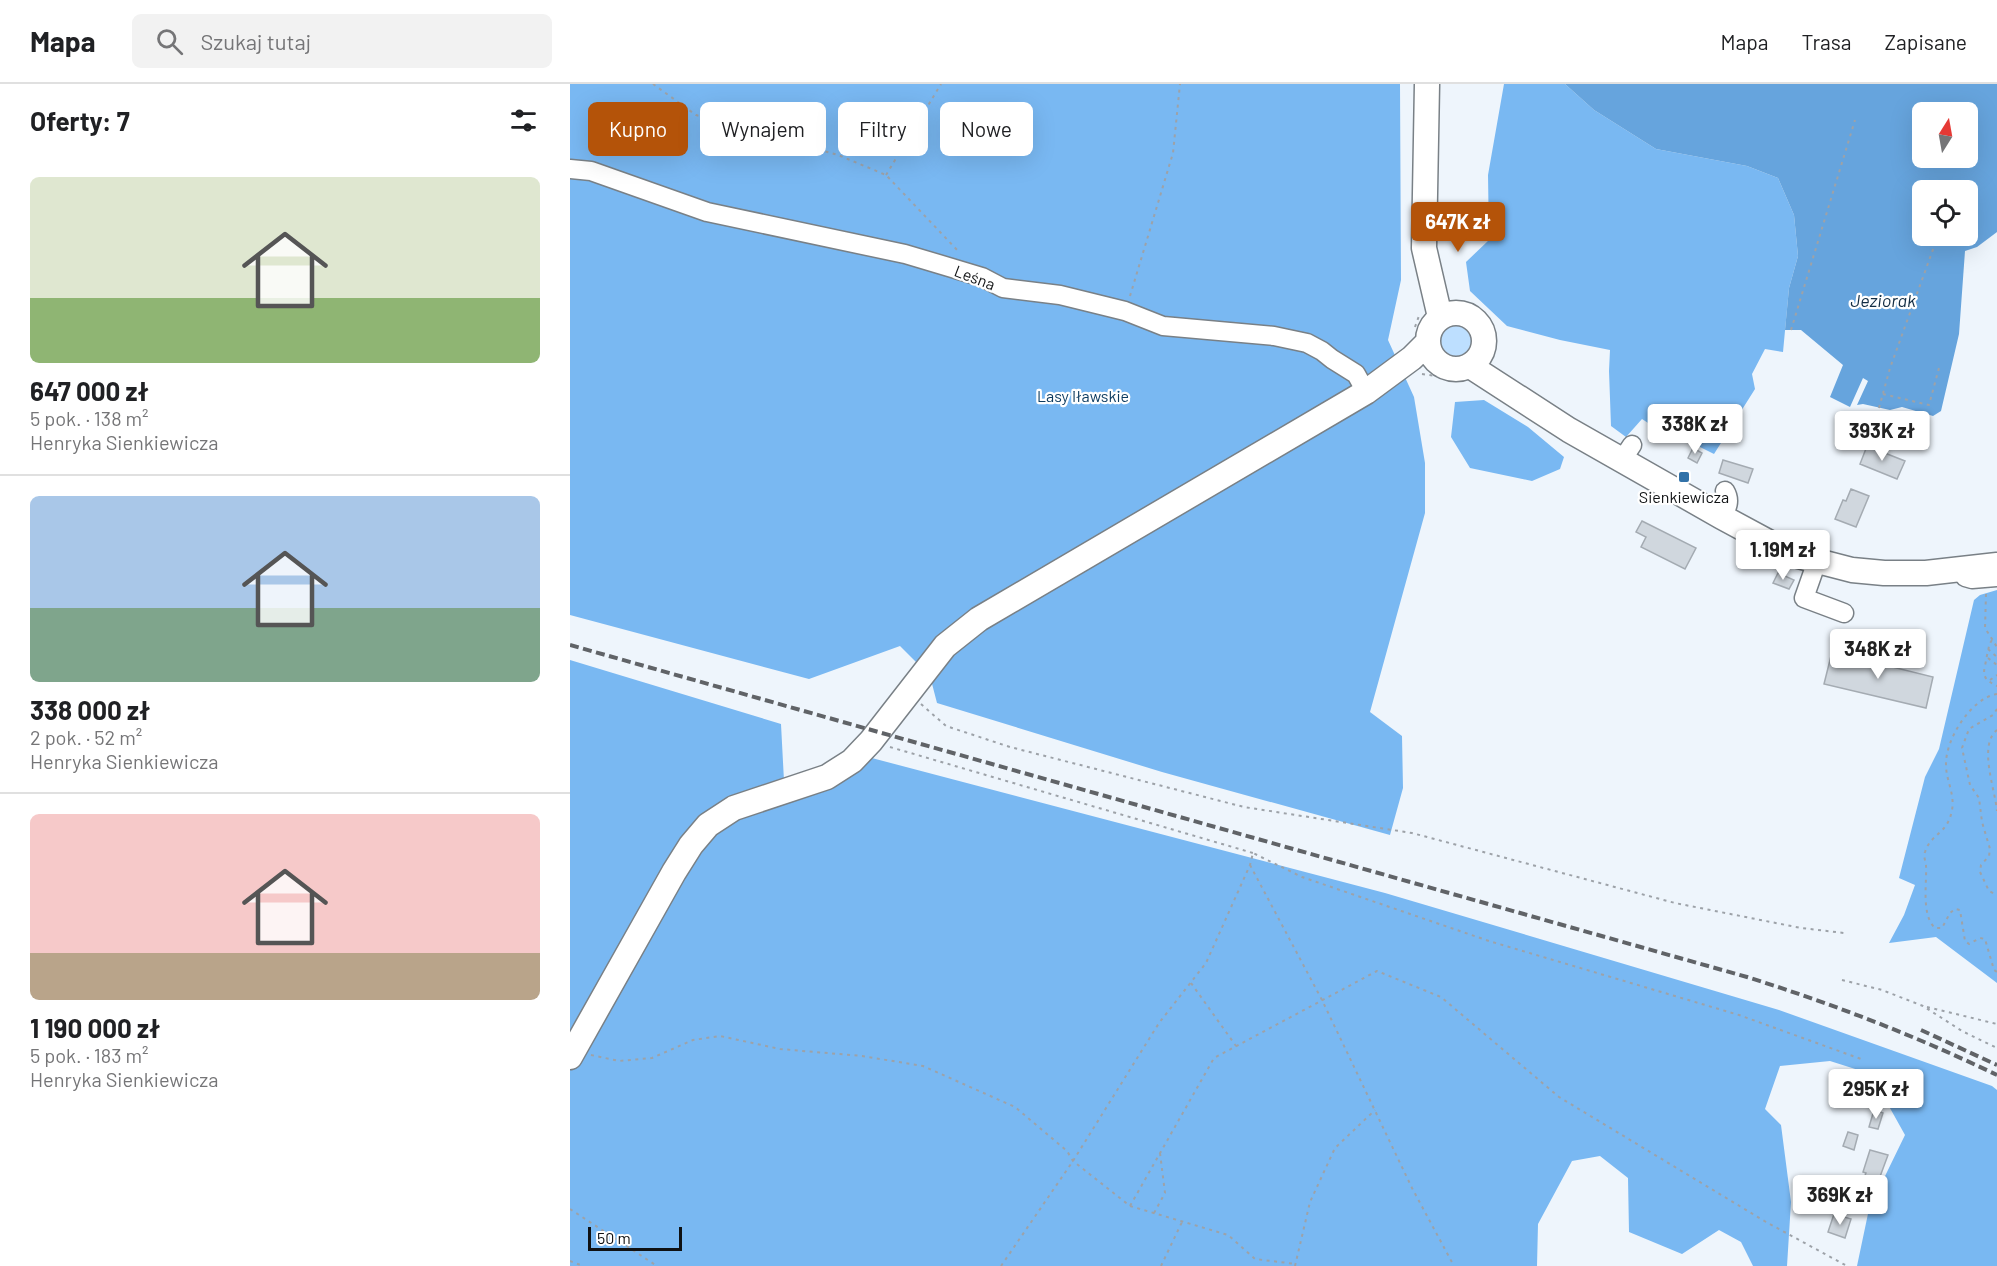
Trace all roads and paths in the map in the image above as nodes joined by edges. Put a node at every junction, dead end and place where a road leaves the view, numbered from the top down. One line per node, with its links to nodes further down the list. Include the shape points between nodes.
1 (653, 84): 7 (path, via 696,115 838,155)
2 (941, 84): 7 (path)
3 (1180, 84): 10 (path, via 1173,153)
4 (1427, 84): 11 (main road, via 1424,248)
5 (1855, 120): 12 (path)
6 (570, 169): 9 (lane, Leśna, via 591,171 707,212 905,254)
7 (886, 175): 9 (path)
8 (1934, 246): 17 (path)
9 (982, 277): 10 (lane, Leśna, via 1003,288 1060,295)
10 (1125, 311): 16 (lane, Leśna, via 1163,326 1274,336 1307,343 1356,374)
11 (1440, 312): 13 (path); 13 (main road); 14 (main road, via 1468,315 1477,321 1485,341)
12 (1791, 330)
13 (1426, 346): 14 (main road, via 1452,369); 16 (main road)
14 (1476, 359): 20 (main road, via 1569,430 1627,452)
15 (1939, 368): 17 (path, via 1929,405)
16 (1366, 392): 33 (main road, via 978,619 945,646)
17 (1883, 393): 18 (path)
18 (1879, 408)
19 (1725, 491): 20 (lane, via 1729,502)
20 (1722, 517): 21 (main road, via 1772,544)
21 (1817, 561): 22 (main road, via 1884,573 1946,571); 23 (lane, via 1803,598)
22 (1993, 576): 24 (path, via 1985,628)
23 (1844, 613)
24 (1992, 640): 25 (path); 26 (path)
25 (1997, 647)
26 (1988, 648): 27 (path); 28 (path)
27 (1987, 657): 29 (path); 31 (path, via 1983,671)
28 (1997, 657)
29 (1997, 665)
30 (1997, 675): 31 (path)
31 (1989, 681): 32 (path)
32 (1997, 686)
33 (908, 693): 39 (main road); 44 (path, via 946,726 1010,747 1222,802 1412,832 1675,903)
34 (1997, 694): 35 (path)
35 (1990, 696): 36 (path); 45 (path, via 1972,708 1954,733 1946,762 1952,810 1946,827 1925,851 1924,880 1932,926 1942,928 1951,912 1960,910 1965,941 1969,944 1985,939)
36 (1997, 699)
37 (1997, 709): 43 (path, via 1969,729 1962,751 1971,787 1979,797 1990,849 1980,872 1988,889)
38 (1997, 730): 40 (path, via 1991,734 1988,748)
39 (870, 741): 41 (path); 53 (main road, via 836,773 734,808 708,825 674,872)
40 (1997, 811)
41 (1253, 853): 42 (path); 54 (path, via 1302,877 1489,940 1739,1015)
42 (1250, 865): 47 (path, via 1206,963); 48 (path)
43 (1997, 895)
44 (1844, 933)
45 (1997, 972)
46 (1842, 980): 49 (path)
47 (1191, 983): 51 (path); 57 (path, via 1159,1023)
48 (1323, 1000): 51 (path); 55 (path); 69 (path, via 1377,971 1442,997 1559,1096 1766,1222)
49 (1923, 1006): 50 (path); 52 (path)
50 (1997, 1024)
51 (1236, 1046): 56 (path, via 1214,1058)
52 (1997, 1048)
53 (572, 1053): 57 (path, via 619,1061 652,1058 693,1040 720,1036 780,1049 923,1066 1015,1107)
54 (1861, 1059)
55 (1375, 1110): 63 (path, via 1335,1148 1310,1202); 68 (path)
56 (1160, 1153): 58 (path); 60 (path, via 1165,1193)
57 (1073, 1161): 58 (path); 66 (path)
58 (1130, 1206): 60 (path)
59 (570, 1209): 65 (path)
60 (1153, 1214): 61 (path)
61 (1182, 1222): 63 (path, via 1228,1235 1255,1258); 67 (path)
62 (570, 1261): 64 (path)
63 (1296, 1265)
64 (583, 1266)
65 (657, 1266)
66 (1001, 1266)
67 (1161, 1266)
68 (1454, 1266)
69 (1847, 1266)

